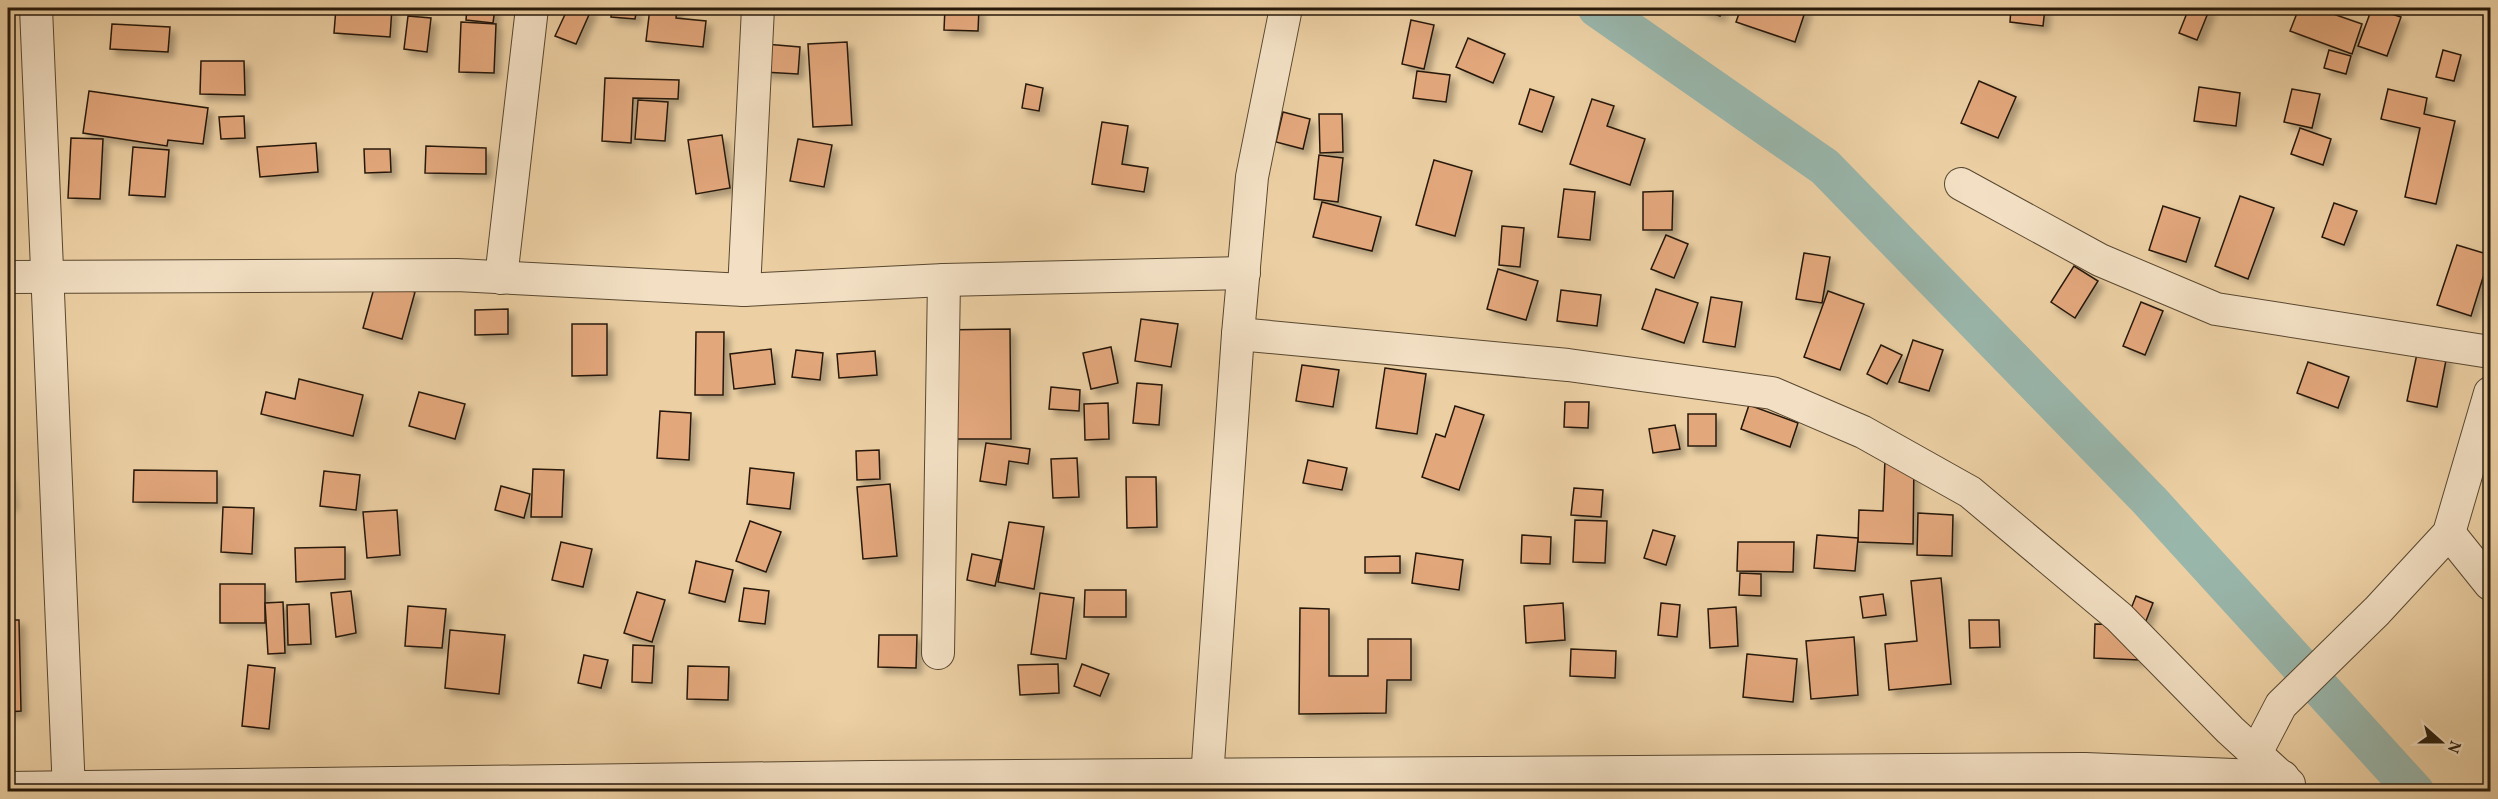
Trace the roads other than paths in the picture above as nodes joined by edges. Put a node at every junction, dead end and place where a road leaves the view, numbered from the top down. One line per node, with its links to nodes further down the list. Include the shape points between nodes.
1 (36, 8): 8 (street)
2 (532, 8): 9 (street)
3 (758, 8): 11 (street)
4 (1286, 8): 6 (street, via 1252,177)
5 (1961, 184): 13 (street, via 2100,260 2216,309)
6 (1244, 273): 10 (street); 12 (street)
7 (8, 277): 8 (street)
8 (47, 277): 9 (street); 24 (street)
9 (501, 278): 11 (street)
10 (944, 280): 11 (street); 17 (street)
11 (744, 290)
12 (1238, 334): 18 (street, via 1568,365 1772,393 1863,432 1970,492 2119,617); 20 (street)
13 (2490, 352)
14 (2490, 393): 15 (street)
15 (2449, 533): 16 (street); 18 (street, via 2281,705)
16 (2490, 584)
17 (938, 652)
18 (2256, 753): 22 (street)
19 (2085, 780): 20 (street); 22 (street)
20 (1206, 783): 21 (street)
21 (872, 784): 24 (street)
22 (2289, 784)
23 (8, 788): 24 (street)
24 (69, 789)

